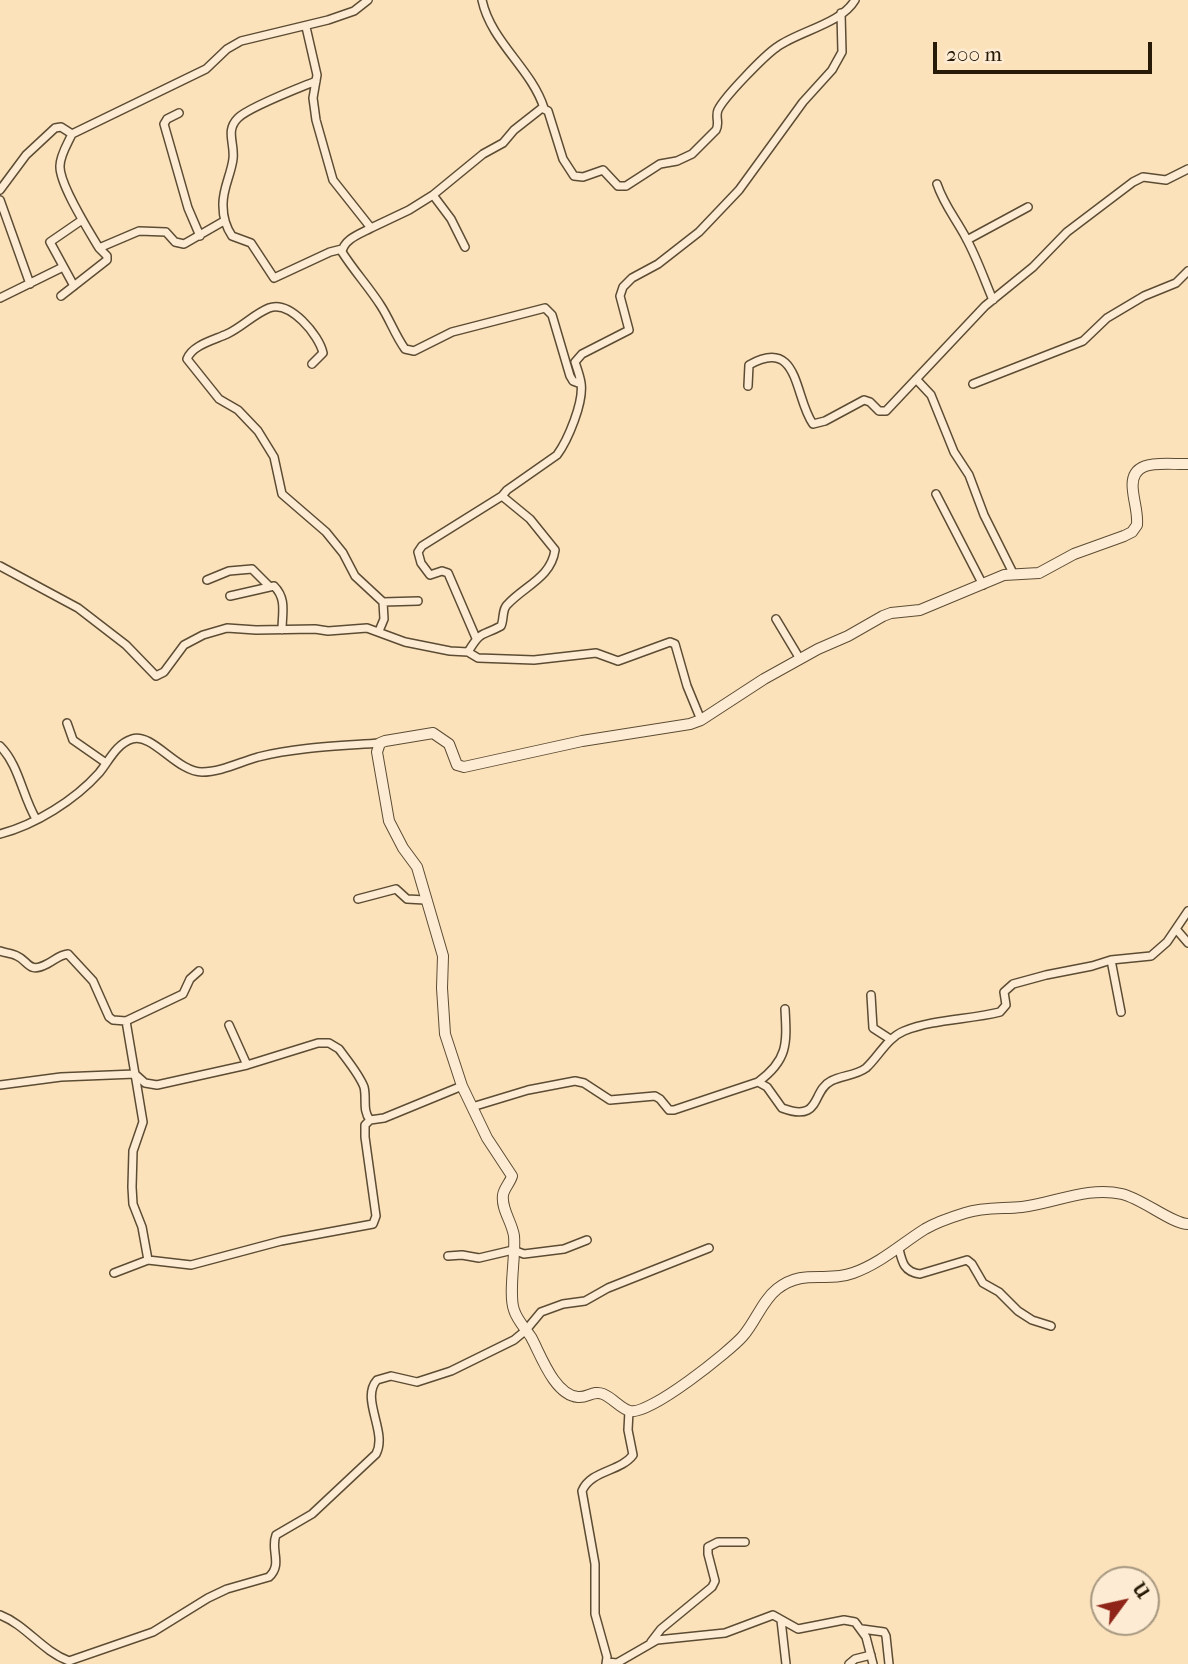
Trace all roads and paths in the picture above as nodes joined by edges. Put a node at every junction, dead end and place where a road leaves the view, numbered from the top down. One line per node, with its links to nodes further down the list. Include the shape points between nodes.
1 (368, 0): 5 (street, via 354,11)
2 (482, 0): 7 (street, via 497,36)
3 (855, 0): 4 (street)
4 (841, 13): 7 (street, via 774,49 729,95 716,114 716,130 692,154 660,163 624,187 603,170 574,176); 33 (street, via 842,52 832,69 739,190 699,232 623,287 620,296 629,330 577,358)
5 (306, 27): 6 (street); 9 (street, via 241,41 206,69)
6 (316, 81): 17 (street, via 246,112 232,126 233,159 222,204); 18 (street, via 316,120 333,180)
7 (544, 108): 13 (street)
8 (179, 113): 19 (street, via 164,121 165,134)
9 (72, 134): 12 (street, via 61,127 50,132); 16 (street, via 60,166)
10 (1188, 169): 30 (street, via 1166,180 1143,177 1133,182 1067,232)
11 (937, 184): 20 (street, via 944,205)
12 (0, 190)
13 (433, 195): 18 (street); 21 (street)
14 (0, 200): 26 (street)
15 (1027, 207): 20 (street)
16 (82, 220): 22 (street); 24 (street, via 50,240)
17 (224, 220): 19 (street); 23 (street, via 232,236 253,246 274,278)
18 (371, 229): 23 (street)
19 (200, 236): 22 (street, via 179,245 166,232 139,230)
20 (967, 240): 30 (street)
21 (465, 247)
22 (99, 248): 27 (street, via 107,260)
23 (342, 249): 33 (street, via 405,349 414,351 452,332 545,308 552,316 570,376)
24 (63, 267): 26 (street); 27 (street)
25 (1188, 271): 34 (street, via 1176,283 1107,318 1083,341)
26 (30, 284): 29 (street)
27 (74, 286): 28 (street)
28 (61, 296)
29 (0, 298)
30 (993, 300): 32 (street)
31 (313, 364): 46 (street, via 323,353 320,345 302,320 279,306 198,347 187,359 219,399 238,410 258,431 274,457 282,494 326,532 355,576)
32 (916, 379): 35 (street, via 887,411 864,400 816,424 810,420 784,360 774,357 750,365); 40 (street, via 931,395)
33 (581, 384): 38 (street, via 563,448)
34 (973, 384)
35 (748, 386)
36 (1188, 464): 40 (street, via 1147,464 1135,473 1132,486 1138,519 1132,532 1039,573)
37 (936, 494): 42 (street)
38 (502, 496): 50 (street, via 530,519 552,544 554,555 540,579 504,608 501,626); 50 (street, via 418,552 428,573 447,573)
39 (0, 566): 48 (street, via 78,608 126,645 156,676 181,648 203,635 226,628)
40 (1013, 573): 42 (street)
41 (207, 580): 43 (street, via 229,571 252,569)
42 (983, 585): 52 (street, via 920,610 883,616)
43 (270, 586): 44 (street); 48 (street, via 282,595)
44 (230, 596)
45 (418, 601): 46 (street)
46 (383, 602): 49 (street)
47 (776, 619): 52 (street)
48 (282, 630): 49 (street)
49 (379, 631): 51 (street, via 405,642)
50 (475, 638): 51 (street)
51 (468, 652): 53 (street, via 478,657 534,660 596,653 618,660 670,642 678,650)
52 (800, 659): 53 (street)
53 (701, 720): 55 (street, via 464,766 457,765 449,744 433,733)
54 (67, 723): 57 (street, via 73,740)
55 (380, 743): 57 (street, via 270,755 202,772 179,765 138,738 125,742); 61 (street, via 377,752 389,821 416,867)
56 (0, 746): 58 (street, via 13,762)
57 (106, 763): 58 (street, via 68,800)
58 (36, 819): 59 (street)
59 (0, 834)
60 (358, 899): 61 (street, via 396,890 407,899)
61 (425, 900): 78 (street, via 443,956 443,1024)
62 (1188, 911): 63 (street)
63 (1175, 929): 64 (street); 66 (street, via 1151,956)
64 (1188, 943)
65 (0, 951): 71 (street, via 34,967 68,954 93,981 109,1017)
66 (1111, 960): 70 (street); 73 (street, via 1013,984 1004,992 1006,1004 1000,1012 905,1030)
67 (199, 971): 71 (street, via 183,994)
68 (871, 995): 73 (street, via 873,1028)
69 (785, 1009): 76 (street, via 786,1036 779,1065)
70 (1121, 1012)
71 (127, 1021): 75 (street)
72 (229, 1025): 74 (street)
73 (890, 1039): 76 (street, via 865,1068 824,1086 810,1109 782,1108)
74 (247, 1065): 75 (street, via 157,1085 145,1083); 80 (street, via 318,1043 335,1045 363,1087)
75 (135, 1074): 77 (street); 87 (street, via 144,1122 133,1151 133,1204)
76 (758, 1082): 79 (street, via 674,1110 655,1097 610,1100 575,1081)
77 (0, 1085)
78 (461, 1086): 79 (street); 80 (street)
79 (472, 1107): 85 (street, via 512,1176 503,1196)
80 (370, 1120): 87 (street, via 364,1129 376,1216 373,1224 281,1241 191,1265)
81 (1188, 1224): 84 (street, via 1132,1197 1088,1193 965,1213 925,1229)
82 (587, 1240): 85 (street, via 564,1249 524,1254)
83 (709, 1248): 90 (street, via 585,1301 541,1312)
84 (899, 1249): 89 (street, via 902,1264 913,1273 967,1260 984,1283 1018,1311); 91 (street, via 845,1276 808,1276 778,1288 733,1346 678,1389 642,1410)
85 (513, 1250): 86 (street, via 478,1258); 90 (street, via 513,1306)
86 (448, 1256)
87 (148, 1260): 88 (street)
88 (114, 1273)
89 (1051, 1326)
90 (526, 1330): 91 (street, via 544,1367 570,1394 601,1393); 93 (street, via 514,1340 429,1379 411,1382 391,1376 374,1383 371,1392 380,1442 376,1454 312,1514 276,1535 273,1546 278,1563 269,1577 208,1598 153,1632 69,1661)
91 (629, 1411): 98 (street, via 633,1455 624,1465 589,1481 582,1491 595,1564 595,1615)
92 (745, 1542): 96 (street, via 718,1542 708,1547 715,1581 712,1587 661,1629)
93 (0, 1615)
94 (781, 1619): 95 (street, via 798,1629 850,1620); 96 (street, via 768,1616 725,1633); 99 (street)
95 (862, 1629): 97 (street); 101 (street, via 884,1633)
96 (651, 1643): 98 (street, via 617,1662)
97 (872, 1660): 100 (street, via 855,1659)
98 (606, 1663)
99 (786, 1664)
100 (849, 1664)
101 (889, 1664)

